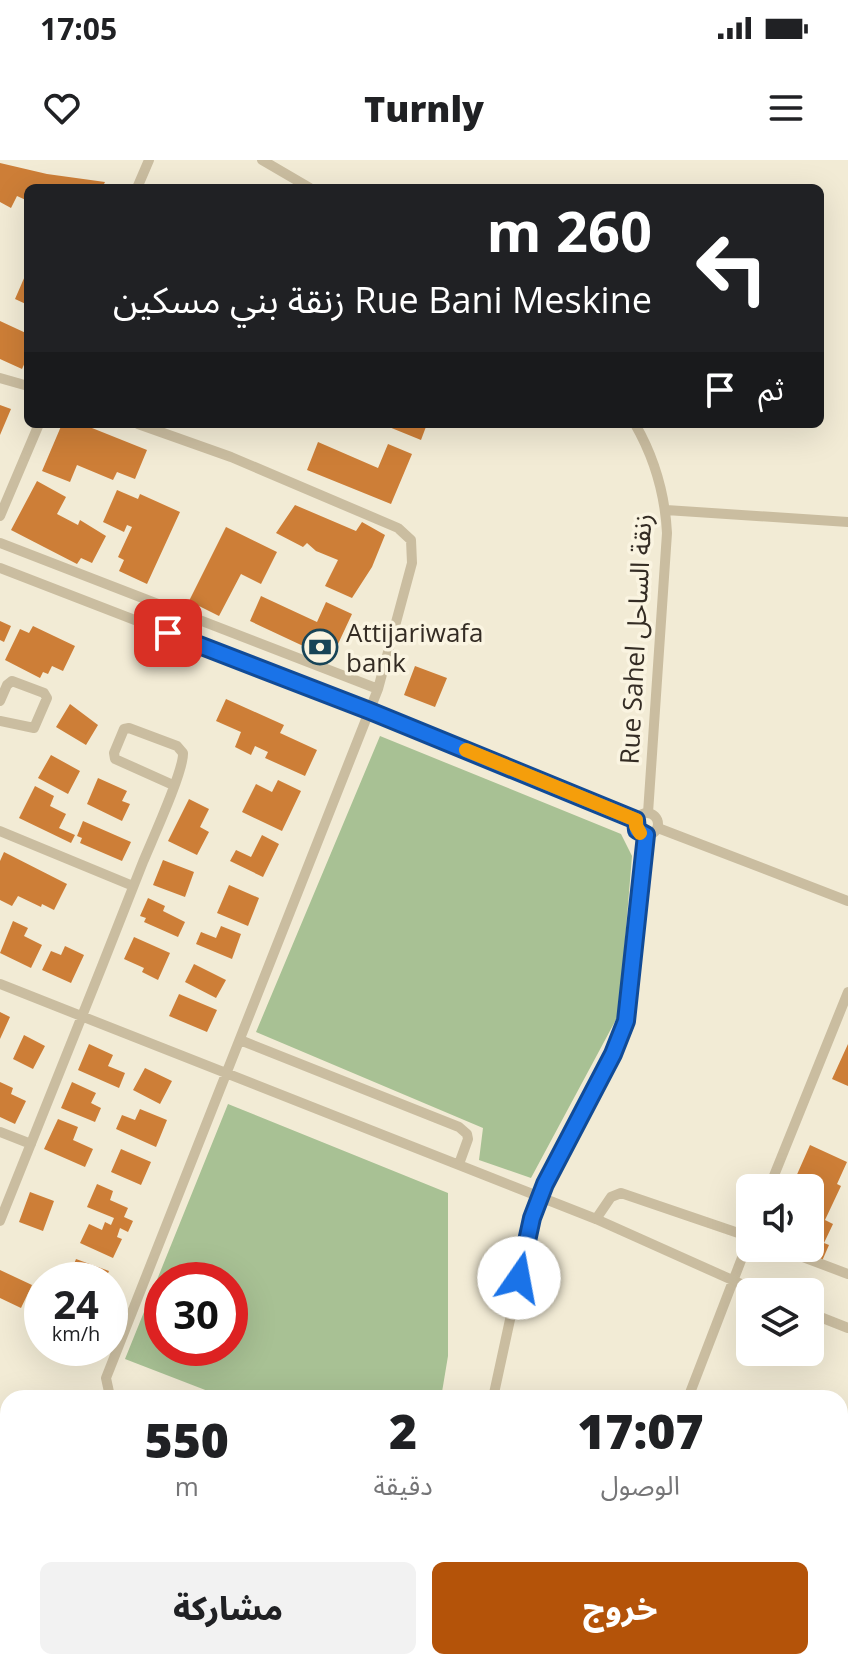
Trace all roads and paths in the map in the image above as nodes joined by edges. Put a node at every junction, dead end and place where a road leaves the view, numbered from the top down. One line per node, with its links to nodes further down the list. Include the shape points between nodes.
1 (149, 160): 3 (street)
2 (262, 160): 4 (street)
3 (139, 184)
4 (303, 184)
5 (0, 378): 6 (street)
6 (24, 385)
7 (37, 428): 11 (street)
8 (149, 428): 15 (street, via 231,457 406,533 412,563)
9 (637, 428): 10 (street, Rue Sahel زنقة الساحل)
10 (666, 510): 12 (street); 20 (street, Rue Sahel زنقة الساحل)
11 (0, 516)
12 (848, 522)
13 (0, 543): 15 (street)
14 (0, 568): 17 (street)
15 (378, 689): 17 (street)
16 (0, 701): 18 (street, via 12,681 47,698 34,728)
17 (370, 711): 21 (street); 30 (street)
18 (0, 721)
19 (173, 785): 19 (street, via 183,760 180,749 129,728 123,731 115,759); 25 (street)
20 (648, 813): 21 (street); 22 (street)
21 (636, 820): 24 (street, via 637,830)
22 (658, 828): 24 (street); 26 (street)
23 (0, 831): 25 (street)
24 (646, 835): 36 (street, via 626,1021)
25 (133, 886): 29 (street)
26 (848, 901)
27 (0, 984): 29 (street)
28 (848, 992): 35 (street)
29 (83, 1017): 31 (street); 33 (street)
30 (240, 1040): 31 (street); 34 (street, via 459,1127 468,1139)
31 (225, 1074): 34 (street); 47 (street, via 106,1378)
32 (0, 1132): 33 (street)
33 (31, 1144): 38 (street)
34 (459, 1164): 36 (street)
35 (775, 1174)
36 (540, 1197): 37 (street); 48 (street)
37 (596, 1219): 39 (street, via 611,1197 621,1193); 43 (street)
38 (0, 1221)
39 (736, 1232)
40 (740, 1262): 43 (street)
41 (816, 1262): 42 (street)
42 (848, 1274)
43 (732, 1281): 44 (street); 49 (street)
44 (736, 1283)
45 (824, 1319): 46 (street)
46 (848, 1328)
47 (109, 1390)
48 (495, 1390)
49 (691, 1390)

